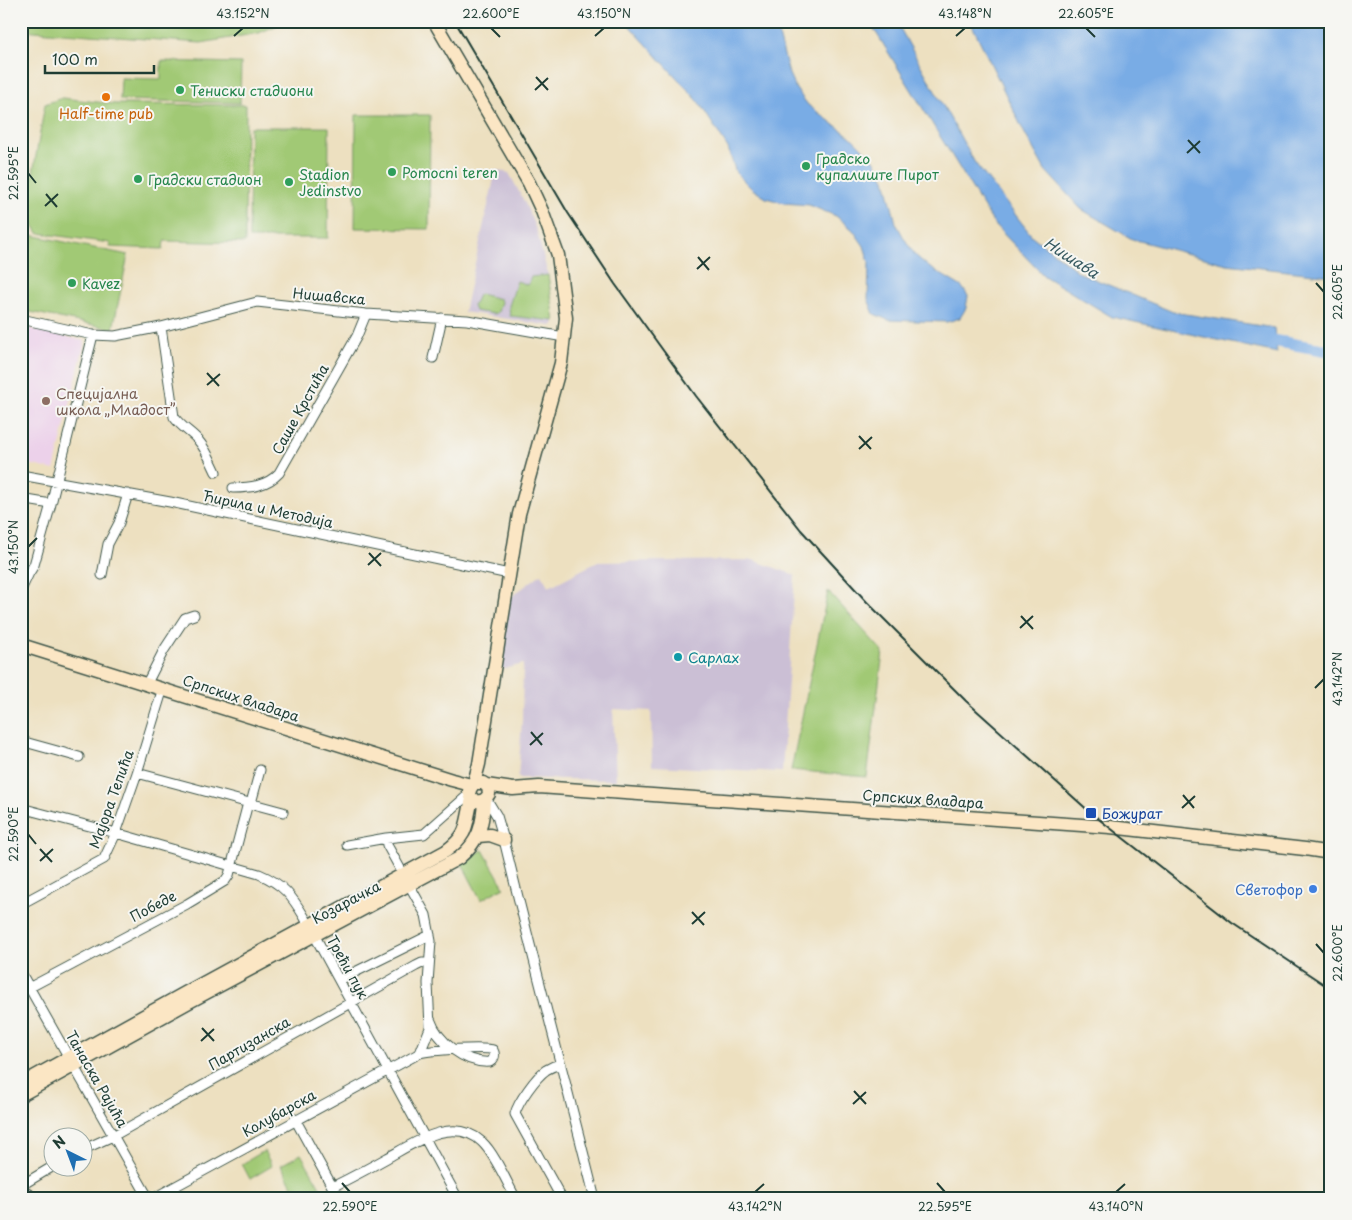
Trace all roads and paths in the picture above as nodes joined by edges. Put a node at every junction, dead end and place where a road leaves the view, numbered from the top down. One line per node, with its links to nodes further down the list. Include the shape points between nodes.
1 (434, 21): 7 (street, via 525,176 542,211 558,255 565,306)
2 (366, 314): 4 (street, Нишавска); 5 (street, Нишавска, via 257,302); 12 (street, Саше Крстића, via 357,336 279,473 263,484)
3 (21, 318): 6 (street, Нишавска)
4 (442, 318): 7 (street, Нишавска); 8 (street)
5 (161, 326): 6 (street, Нишавска, via 115,336); 9 (street, via 174,417 205,448)
6 (93, 335): 11 (street)
7 (564, 337): 17 (street, via 561,363 519,514)
8 (432, 358)
9 (216, 472)
10 (21, 476): 11 (street, Ћирила и Методија)
11 (56, 482): 13 (street, Ћирила и Методија); 15 (street)
12 (233, 488)
13 (128, 494): 17 (street, Ћирила и Методија); 18 (street, via 108,544)
14 (21, 499): 15 (street)
15 (51, 504): 16 (street, via 34,565)
16 (25, 572): 19 (street)
17 (509, 574): 28 (street, via 479,764)
18 (102, 576)
19 (21, 590)
20 (194, 615): 22 (street, via 185,618)
21 (21, 645): 22 (street, Српских владара)
22 (146, 683): 23 (street, Српских владара)
23 (163, 688): 27 (street, Мајора Тепића); 28 (street, Српских владара)
24 (21, 741): 25 (street)
25 (79, 757)
26 (260, 770): 29 (street, Победе)
27 (137, 772): 29 (street); 32 (street, Мајора Тепића)
28 (478, 791): 33 (street, Козарачка, via 483,817); 34 (street, Српских владара, via 424,834); 35 (street, via 497,816); 37 (street, Српских владара, via 496,795 513,789 539,787 1104,827); 39 (street, Козарачка, via 460,840)
29 (250, 803): 31 (street); 38 (street, Победе)
30 (21, 808): 32 (street, Трећи пук)
31 (283, 812)
32 (116, 833): 38 (street, Трећи пук); 40 (street, Мајора Тепића, via 102,862)
33 (478, 836): 35 (street, via 490,835); 39 (street, Козарачка, via 459,858)
34 (386, 838): 36 (street, Српских владара); 39 (street)
35 (504, 840): 51 (street)
36 (347, 845)
37 (1331, 853)
38 (231, 866): 41 (street, Трећи пук, via 280,884 293,897); 46 (street, Победе, via 225,881)
39 (406, 880): 41 (street, Козарачка); 42 (street, Колубарска, via 426,915)
40 (21, 904)
41 (312, 930): 45 (street, Трећи пук); 50 (street, Козарачка)
42 (430, 935): 43 (street, Колубарска); 45 (street)
43 (430, 964): 47 (street, Партизанска, via 422,963); 48 (street, Колубарска)
44 (21, 973): 46 (street, Танаска Рајића)
45 (339, 980): 47 (street, Трећи пук)
46 (25, 990): 50 (street, Танаска Рајића)
47 (351, 1001): 52 (street, Трећи пук); 56 (street, Партизанска)
48 (430, 1019): 49 (street, Колубарска, via 430,1028); 49 (street, Колубарска, via 435,1032 454,1050)
49 (420, 1053): 52 (street, Колубарска)
50 (71, 1062): 53 (street, Козарачка); 54 (street, Козарачка); 56 (street, Танаска Рајића)
51 (562, 1064): 67 (street, via 540,1075 515,1114); 68 (street)
52 (388, 1070): 55 (street, Колубарска); 57 (street, Трећи пук)
53 (21, 1084)
54 (21, 1095)
55 (295, 1119): 61 (street); 63 (street, Колубарска)
56 (113, 1136): 58 (street, Партизанска); 63 (street, Танаска Рајића)
57 (425, 1137): 61 (street); 65 (street, Трећи пук); 66 (street, via 452,1131 476,1137 489,1150)
58 (92, 1145)
59 (42, 1173): 60 (street)
60 (22, 1185): 62 (street, via 25,1193)
61 (332, 1188): 64 (street)
62 (37, 1199)
63 (151, 1199)
64 (339, 1199)
65 (458, 1199)
66 (516, 1199)
67 (562, 1199)
68 (595, 1199)

